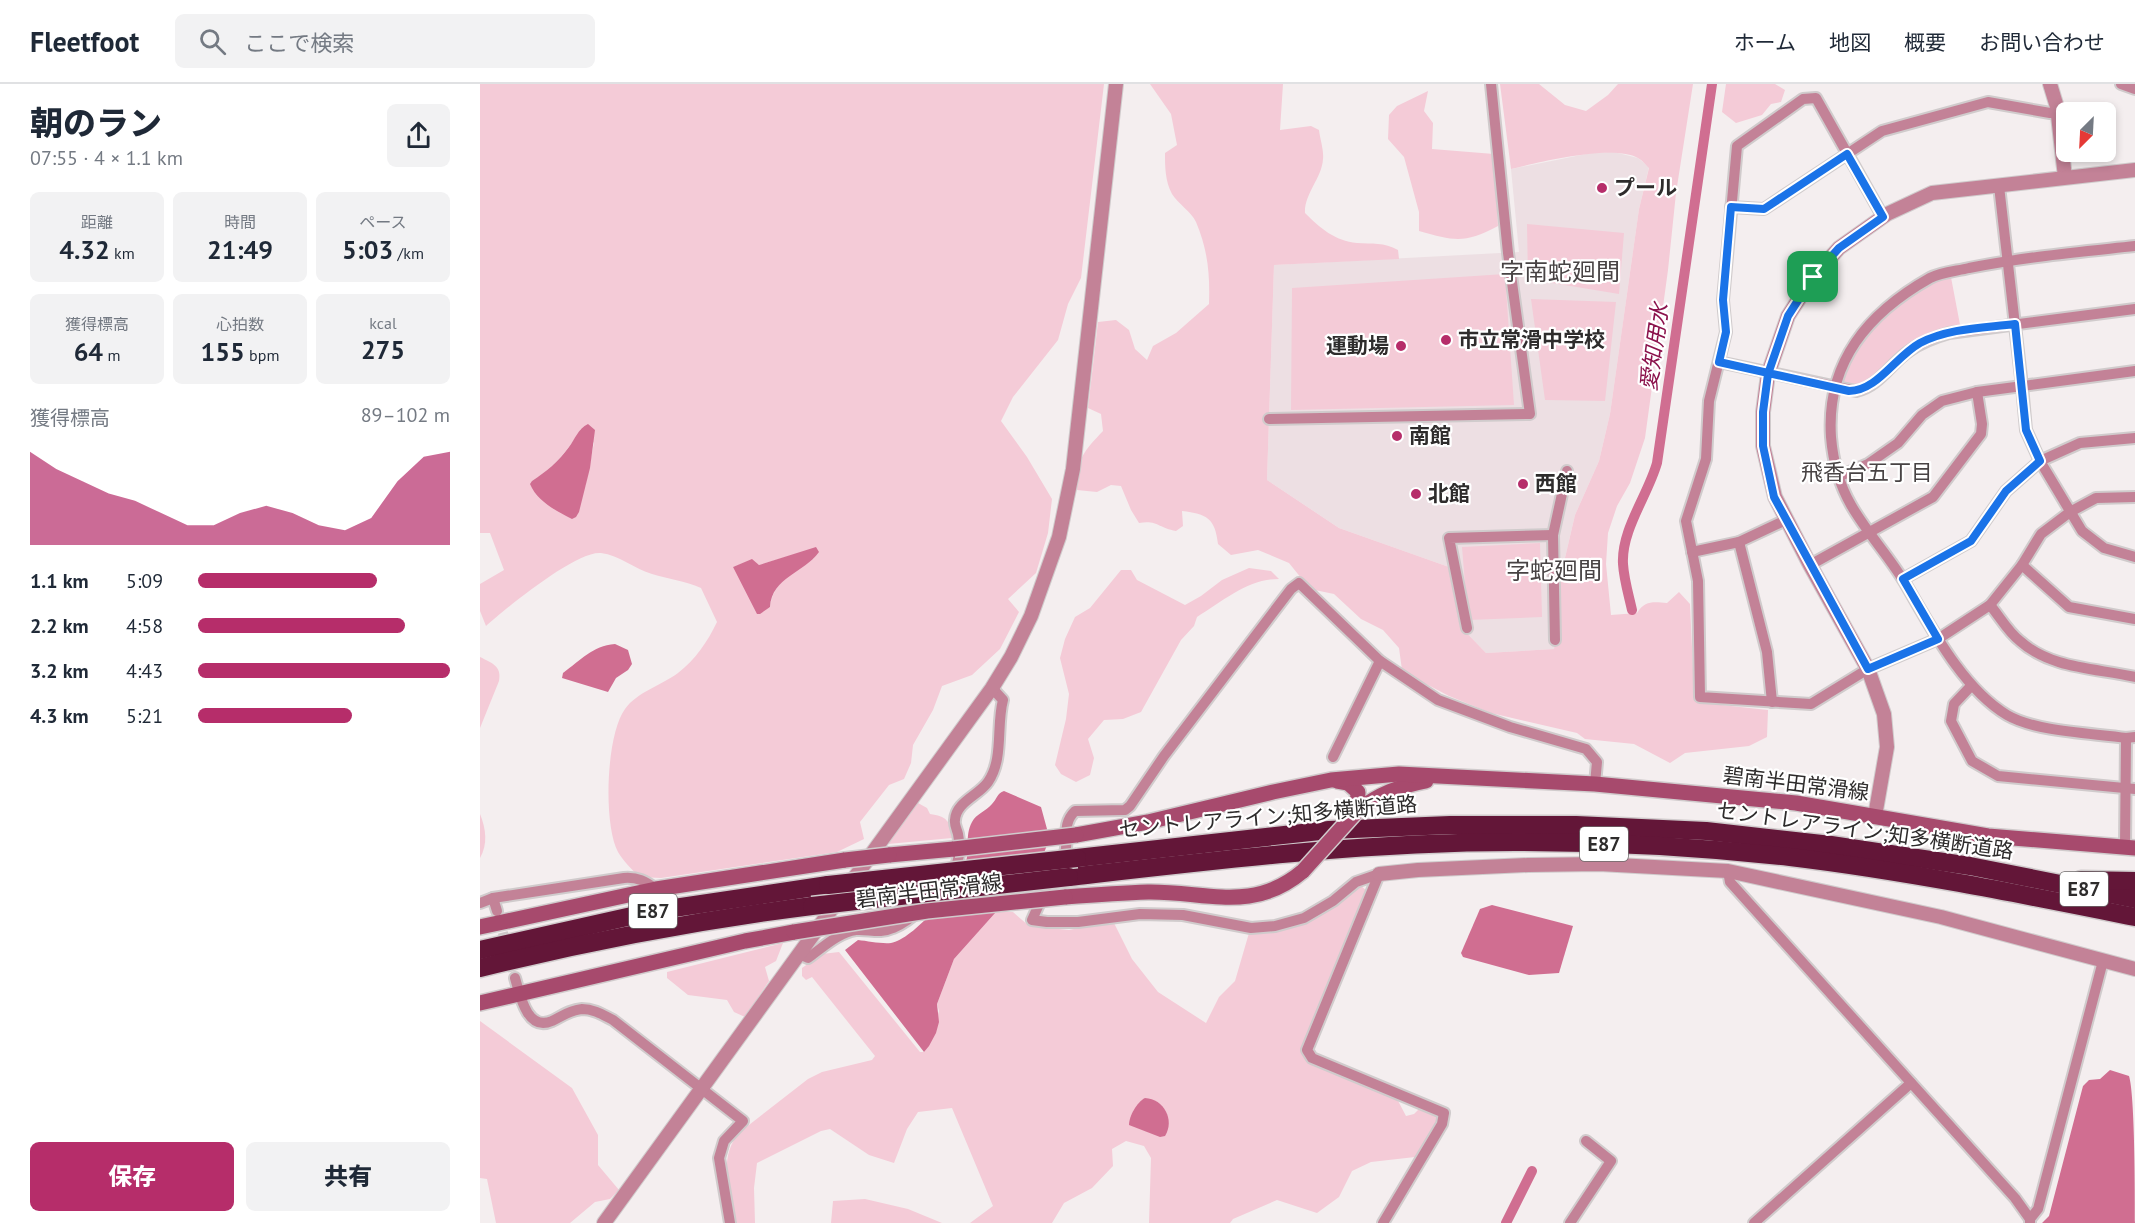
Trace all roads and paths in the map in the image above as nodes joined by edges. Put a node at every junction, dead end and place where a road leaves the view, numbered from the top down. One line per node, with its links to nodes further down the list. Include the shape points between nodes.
1 (1116, 84): 50 (street, via 1070,480 1059,537 1031,616)
2 (1491, 84): 25 (street, via 1530,414)
3 (2050, 84): 6 (street)
4 (2121, 84): 5 (street)
5 (2135, 89)
6 (2056, 108)
7 (2056, 112): 8 (street, via 1988,102 1882,131)
8 (1847, 154): 13 (street, via 1764,209); 13 (street, via 1816,98 1803,99 1737,146); 14 (street)
9 (2063, 162): 11 (street)
10 (2135, 170): 11 (street)
11 (2065, 177): 12 (street)
12 (1999, 186): 14 (street, via 1932,193); 16 (street)
13 (1731, 207): 19 (street, via 1723,300 1726,332)
14 (1883, 217): 21 (street, via 1839,248 1813,277 1788,316)
15 (2135, 246): 16 (street)
16 (2007, 260): 18 (street); 23 (street, via 1932,276 1889,304 1845,358)
17 (2135, 309): 18 (street)
18 (2015, 324): 22 (street); 23 (street, via 1961,330 1932,338 1909,351 1867,388 1849,391)
19 (1719, 362): 21 (street); 36 (street, via 1709,401 1706,459 1686,519)
20 (2135, 371): 22 (street)
21 (1768, 374): 23 (street); 32 (street, via 1763,446 1774,497)
22 (2022, 386): 24 (street); 27 (street, via 2026,430)
23 (1834, 387): 29 (street, via 1830,422)
24 (1977, 392): 29 (street, via 1942,401 1922,415 1898,443 1868,464); 33 (street, via 1981,434 1933,497)
25 (1269, 419)
26 (2135, 438): 27 (street, via 2080,443)
27 (2040, 461): 31 (street); 40 (street, via 2006,491 1971,541)
28 (1567, 471): 34 (street)
29 (1838, 477): 33 (street, via 1851,506)
30 (2135, 497): 31 (street, via 2096,498)
31 (2070, 512): 37 (street, via 2082,531 2104,548); 39 (street, via 2042,534)
32 (1786, 520): 35 (street); 38 (street)
33 (1871, 533): 38 (street); 40 (street)
34 (1553, 535): 43 (street, via 1449,538); 45 (street)
35 (1739, 542): 36 (street); 51 (street, via 1767,652)
36 (1692, 552): 51 (street, via 1698,581 1700,697)
37 (2135, 557)
38 (1810, 565): 47 (street)
39 (2022, 565): 41 (street); 42 (street, via 2069,607)
40 (1903, 579): 44 (street)
41 (1990, 605): 44 (street); 48 (street, via 2018,640 2036,654 2063,664)
42 (2135, 619)
43 (1467, 628)
44 (1938, 639): 47 (street); 49 (street)
45 (1555, 640)
46 (1380, 661): 53 (street); 56 (street, via 1438,700 1510,727 1586,748 1597,762); 62 (street, via 1308,590 1299,583 1294,586 1130,806 1125,810 1075,811 1070,816 1065,826 1068,849 1032,920 1078,922 1140,914 1183,915 1251,928 1275,926 1304,918 1356,882)
47 (1868, 669): 51 (street, via 1811,704); 59 (street, via 1884,714 1887,747)
48 (2135, 677)
49 (1971, 686): 52 (street, via 2007,715 2034,726); 57 (street, via 1954,704 1952,721 1972,761 1998,776)
50 (992, 688): 73 (street); 73 (street, via 1003,700 997,756 988,782 960,806 955,820 957,866 903,924 880,932 854,930 808,958)
51 (1772, 702)
52 (2130, 737): 57 (street)
53 (1333, 757)
54 (1450, 777): 55 (main road, 碧南半田常滑線, via 1398,774); 56 (main road, 碧南半田常滑線); 58 (main road, 碧南半田常滑線, via 1401,786)
55 (1331, 780): 58 (main road, via 1354,787 1358,792); 65 (main road, 碧南半田常滑線, bridge, via 1076,835 845,860)
56 (1595, 784): 59 (main road, 碧南半田常滑線, via 1796,803)
57 (2130, 788): 60 (street)
58 (1358, 811): 78 (main road, 碧南半田常滑線, bridge, via 1303,872 1275,890 1247,897 1150,892 927,911 745,941)
59 (1875, 816): 60 (main road, 碧南半田常滑線, via 1988,836)
60 (2130, 847)
61 (1728, 871): 62 (street, via 1528,865); 74 (street, via 1941,917); 80 (street, via 1730,882)
62 (1379, 874): 86 (street, via 1306,1050 1312,1058 1444,1113 1442,1124)
63 (2034, 879): 64 (highway); 67 (highway, セントレアライン;知多横断道路 / E87); 72 (highway, セントレアライン;知多横断道路 / E87, bridge, via 1970,866 1706,831 1576,825 1329,830 828,885 654,911)
64 (2135, 881)
65 (657, 889): 66 (street, via 636,878 624,878); 71 (main road, 碧南半田常滑線)
66 (493, 898): 68 (street); 69 (street)
67 (2135, 899)
68 (480, 903)
69 (497, 911)
70 (2135, 917): 75 (highway, セントレアライン;知多横断道路 / E87, bridge, via 1883,870 1778,856 1632,845 1515,842 1292,852 812,906 646,931)
71 (480, 927)
72 (480, 950)
73 (799, 954): 81 (street)
74 (2103, 962): 76 (street); 83 (street, via 2038,1209)
75 (480, 968)
76 (2135, 969)
77 (515, 978): 78 (street)
78 (519, 994): 79 (main road, 碧南半田常滑線); 81 (street, via 526,1012 540,1022 582,1009 598,1012)
79 (480, 1003)
80 (1911, 1083): 83 (street, via 2015,1198); 88 (street)
81 (702, 1088): 84 (street); 85 (street, via 743,1121 724,1141 719,1158)
82 (1586, 1141): 87 (street, via 1611,1161)
83 (2030, 1221)
84 (604, 1223)
85 (730, 1223)
86 (1383, 1223)
87 (1570, 1223)
88 (1754, 1223)

